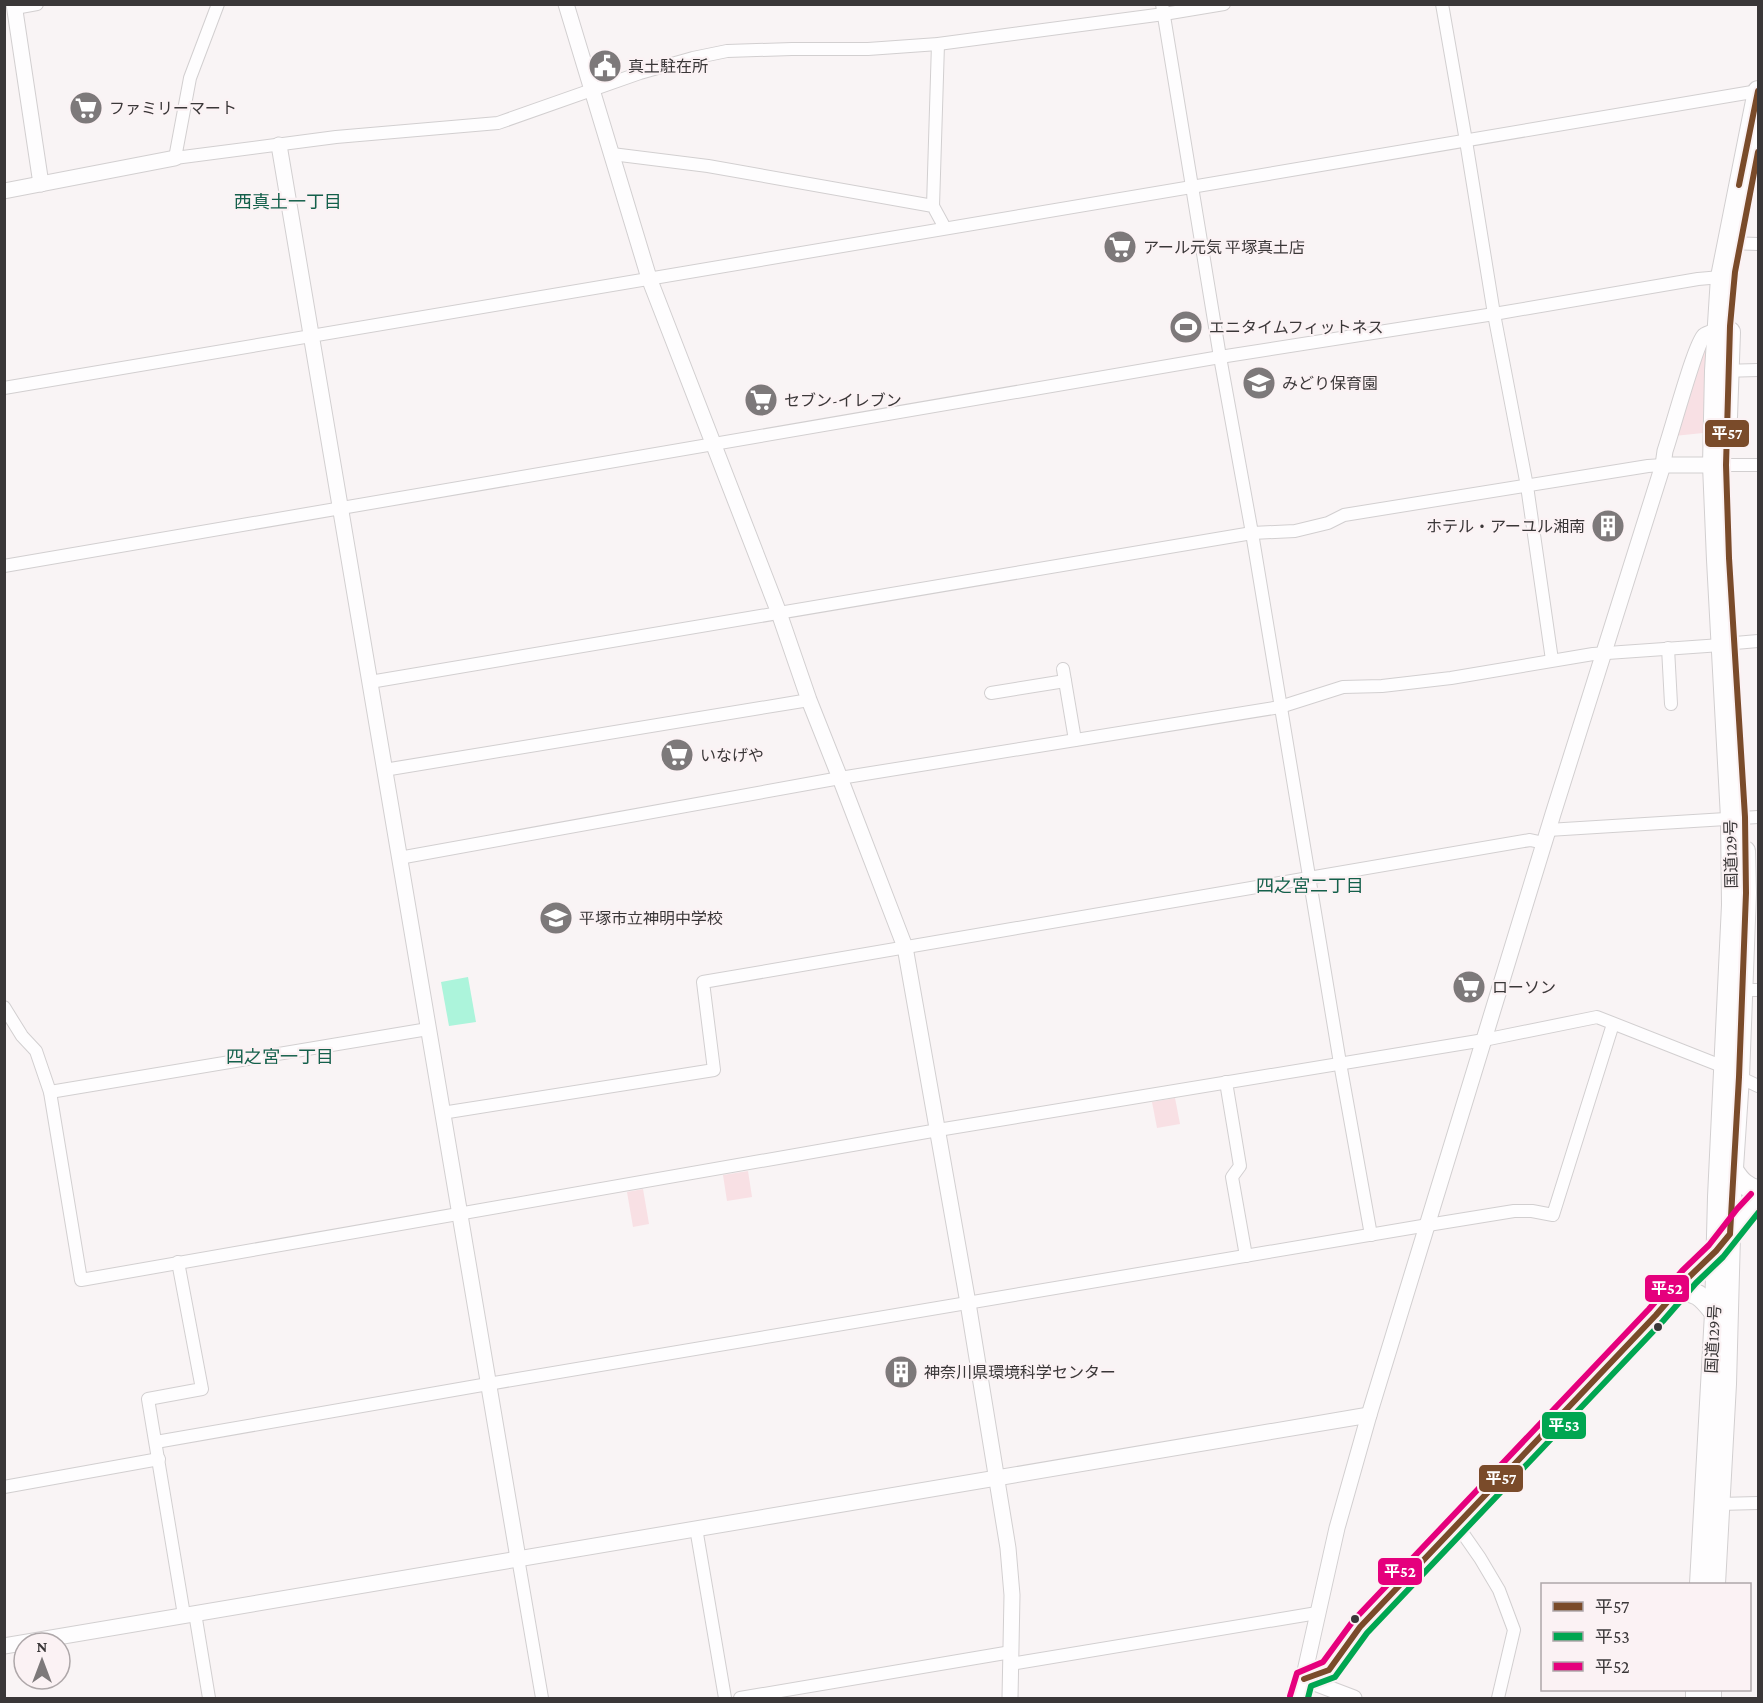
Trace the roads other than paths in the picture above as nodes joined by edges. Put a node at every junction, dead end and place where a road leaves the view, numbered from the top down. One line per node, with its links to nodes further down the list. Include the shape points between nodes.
1 (37, 4): 6 (street)
2 (218, 4): 15 (street, via 190,78)
3 (566, 4): 9 (street)
4 (1224, 4): 7 (street)
5 (1442, 4): 11 (street)
6 (14, 6): 16 (street)
7 (1163, 9): 8 (street); 17 (street)
8 (938, 44): 9 (street, via 727,51 640,72); 19 (street)
9 (592, 90): 12 (street, via 498,123); 14 (street)
10 (1758, 91): 11 (street); 21 (highway, 国道129号)
11 (1466, 141): 17 (street); 24 (street)
12 (279, 145): 15 (street); 26 (street)
13 (1758, 152): 21 (highway, 国道129号)
14 (612, 154): 19 (street, via 708,166); 23 (street)
15 (175, 158): 16 (street)
16 (41, 184): 18 (street)
17 (1191, 188): 20 (street); 27 (street)
18 (4, 191)
19 (933, 206): 20 (street)
20 (945, 228): 23 (street)
21 (1742, 244): 22 (highway, 国道129号); 29 (highway, 国道129号)
22 (1721, 277): 24 (street); 25 (highway, 国道129号)
23 (649, 278): 26 (street); 31 (street)
24 (1494, 314): 27 (street); 35 (street)
25 (1717, 331): 29 (highway, 国道129号); 32 (street, via 1704,336 1698,345)
26 (311, 336): 30 (street); 36 (street)
27 (1220, 357): 31 (street); 37 (street)
28 (1758, 370): 29 (street)
29 (1722, 371): 33 (highway, 国道129号)
30 (4, 388)
31 (713, 444): 36 (street); 39 (street)
32 (1663, 465): 33 (street); 35 (street); 43 (street)
33 (1719, 465): 34 (street); 41 (highway, 国道129号)
34 (1758, 465)
35 (1527, 486): 37 (street, via 1344,516 1295,531); 44 (street)
36 (340, 509): 38 (street); 45 (street)
37 (1252, 533): 39 (street); 49 (street)
38 (4, 566)
39 (779, 613): 45 (street); 47 (street)
40 (1758, 642): 41 (street)
41 (1728, 644): 42 (street); 53 (highway, 国道129号)
42 (1668, 648): 43 (street); 48 (street)
43 (1603, 653): 44 (street); 54 (street)
44 (1552, 660): 49 (street, via 1451,678 1343,687)
45 (370, 682): 51 (street)
46 (991, 693): 50 (street, via 1064,675)
47 (808, 700): 51 (street); 52 (street)
48 (1671, 704)
49 (1280, 707): 50 (street); 56 (street)
50 (1075, 740): 52 (street)
51 (384, 770): 55 (street)
52 (840, 778): 55 (street); 57 (street)
53 (1745, 817): 54 (street); 58 (highway, 国道129号); 64 (highway, 国道129号, via 1732,905)
54 (1546, 836): 56 (street); 62 (street)
55 (399, 858): 61 (street)
56 (1309, 879): 57 (street); 63 (street)
57 (905, 947): 68 (street, via 703,982 714,1070); 69 (street)
58 (1750, 990): 64 (highway, 国道129号)
59 (4, 1007): 67 (street, via 36,1051)
60 (1613, 1024): 62 (street, via 1597,1017); 64 (street); 74 (street, via 1553,1215 1514,1211)
61 (428, 1029): 67 (street); 68 (street)
62 (1484, 1040): 63 (street); 74 (street)
63 (1340, 1063): 65 (street); 76 (street)
64 (1732, 1072): 66 (street); 70 (highway, 国道129号); 77 (highway, 国道129号)
65 (1226, 1082): 69 (street); 78 (street, via 1240,1166 1232,1177)
66 (1758, 1086)
67 (50, 1092): 79 (street, via 81,1280)
68 (442, 1113): 73 (street)
69 (938, 1130): 73 (street); 81 (street)
70 (1733, 1170): 71 (highway, via 1742,1184); 75 (highway, 国道129号)
71 (1758, 1190)
72 (1758, 1200): 75 (street)
73 (459, 1213): 79 (street); 83 (street)
74 (1428, 1225): 76 (street); 84 (street)
75 (1730, 1233): 77 (street); 90 (highway, 国道129号)
76 (1371, 1234): 78 (street)
77 (1716, 1251): 80 (street); 82 (highway, 国道129号)
78 (1246, 1256): 81 (street)
79 (178, 1262): 85 (street, via 202,1389 148,1399)
80 (1676, 1292): 82 (highway, via 1695,1293); 91 (street)
81 (968, 1303): 83 (street); 87 (street)
82 (1715, 1313): 94 (highway, 国道129号)
83 (488, 1384): 85 (street); 93 (street)
84 (1369, 1414): 87 (street); 96 (street, via 1336,1528)
85 (156, 1442): 86 (street)
86 (159, 1459): 88 (street); 97 (street)
87 (998, 1478): 92 (street); 99 (street, via 1012,1594)
88 (4, 1487)
89 (1758, 1503): 90 (street)
90 (1719, 1504): 95 (highway, 国道129号)
91 (1457, 1525): 100 (street, via 1360,1627 1329,1670); 108 (street, via 1499,1590 1514,1630)
92 (696, 1528): 93 (street); 103 (street)
93 (518, 1558): 97 (street); 102 (street)
94 (1700, 1583)
95 (1715, 1583)
96 (1317, 1613): 99 (street); 100 (street)
97 (190, 1614): 98 (street); 101 (street)
98 (4, 1646)
99 (1011, 1658): 104 (street); 105 (street)
100 (1304, 1680): 106 (street); 107 (street)
101 (209, 1698)
102 (542, 1698)
103 (726, 1698)
104 (740, 1698)
105 (1010, 1698)
106 (1299, 1698)
107 (1354, 1698)
108 (1498, 1698)

